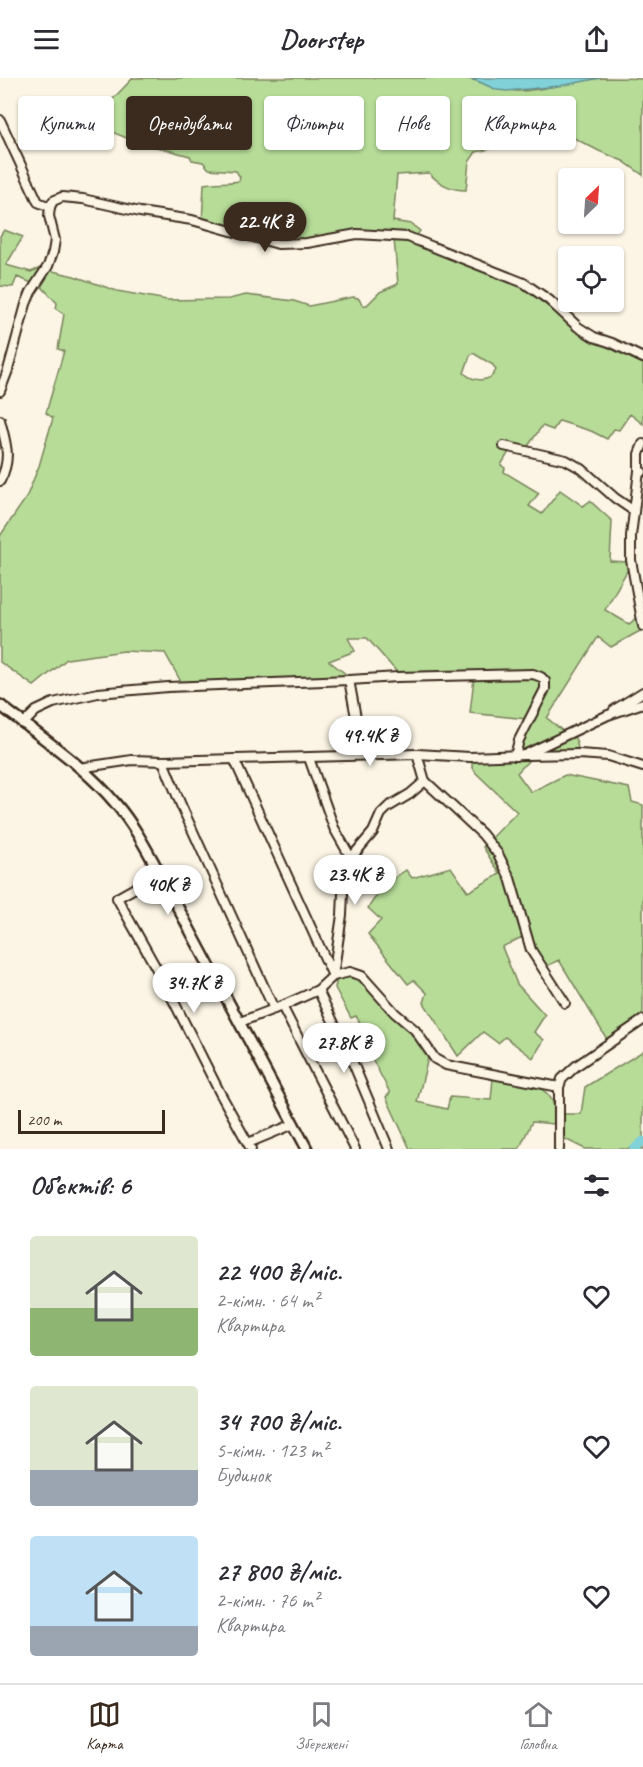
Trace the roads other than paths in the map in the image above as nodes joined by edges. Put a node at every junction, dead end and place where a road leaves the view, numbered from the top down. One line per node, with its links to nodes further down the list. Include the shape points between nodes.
1 (0, 120): 2 (street, via 38,202)
2 (50, 207): 3 (street, via 62,197 83,199 192,220 278,244 357,234 408,237 524,283 594,338); 4 (street, via 55,240 52,252 26,304)
3 (643, 358)
4 (0, 391)
5 (0, 420): 9 (street, via 8,462)
6 (643, 444): 8 (street, via 639,454)
7 (504, 446): 10 (street, via 573,463)
8 (641, 472): 10 (street)
9 (0, 481)
10 (634, 511): 11 (street, via 631,560)
11 (643, 626)
12 (349, 680): 17 (street, via 98,693 53,703 36,711); 19 (street); 20 (street, via 541,676 545,689 519,740)
13 (643, 692): 16 (street)
14 (643, 704): 16 (street)
15 (0, 705): 17 (main road)
16 (608, 715): 20 (street)
17 (23, 724): 25 (main road)
18 (417, 754): 19 (street); 20 (street); 26 (street)
19 (363, 755): 21 (street)
20 (519, 755): 24 (street, via 608,756)
21 (309, 758): 22 (street); 27 (street, via 334,828)
22 (234, 759): 23 (street); 29 (street)
23 (163, 761): 25 (street, via 132,760); 32 (street)
24 (643, 767)
25 (79, 768): 28 (main road, via 119,808)
26 (425, 781): 27 (street, via 381,814); 31 (street, via 498,854 510,878 531,950)
27 (351, 858): 29 (street)
28 (160, 874): 34 (main road); 37 (street, via 117,898)
29 (333, 976): 30 (street); 35 (street, via 350,972 362,976 415,1030 435,1059 446,1065)
30 (318, 990): 32 (street); 40 (street)
31 (565, 1003)
32 (278, 1007): 34 (street); 39 (street)
33 (643, 1020): 35 (street, via 576,1066)
34 (240, 1022): 36 (main road)
35 (559, 1087): 41 (street)
36 (294, 1124): 37 (street); 38 (main road)
37 (250, 1146)
38 (307, 1149)
39 (355, 1149)
40 (389, 1149)
41 (559, 1149)

